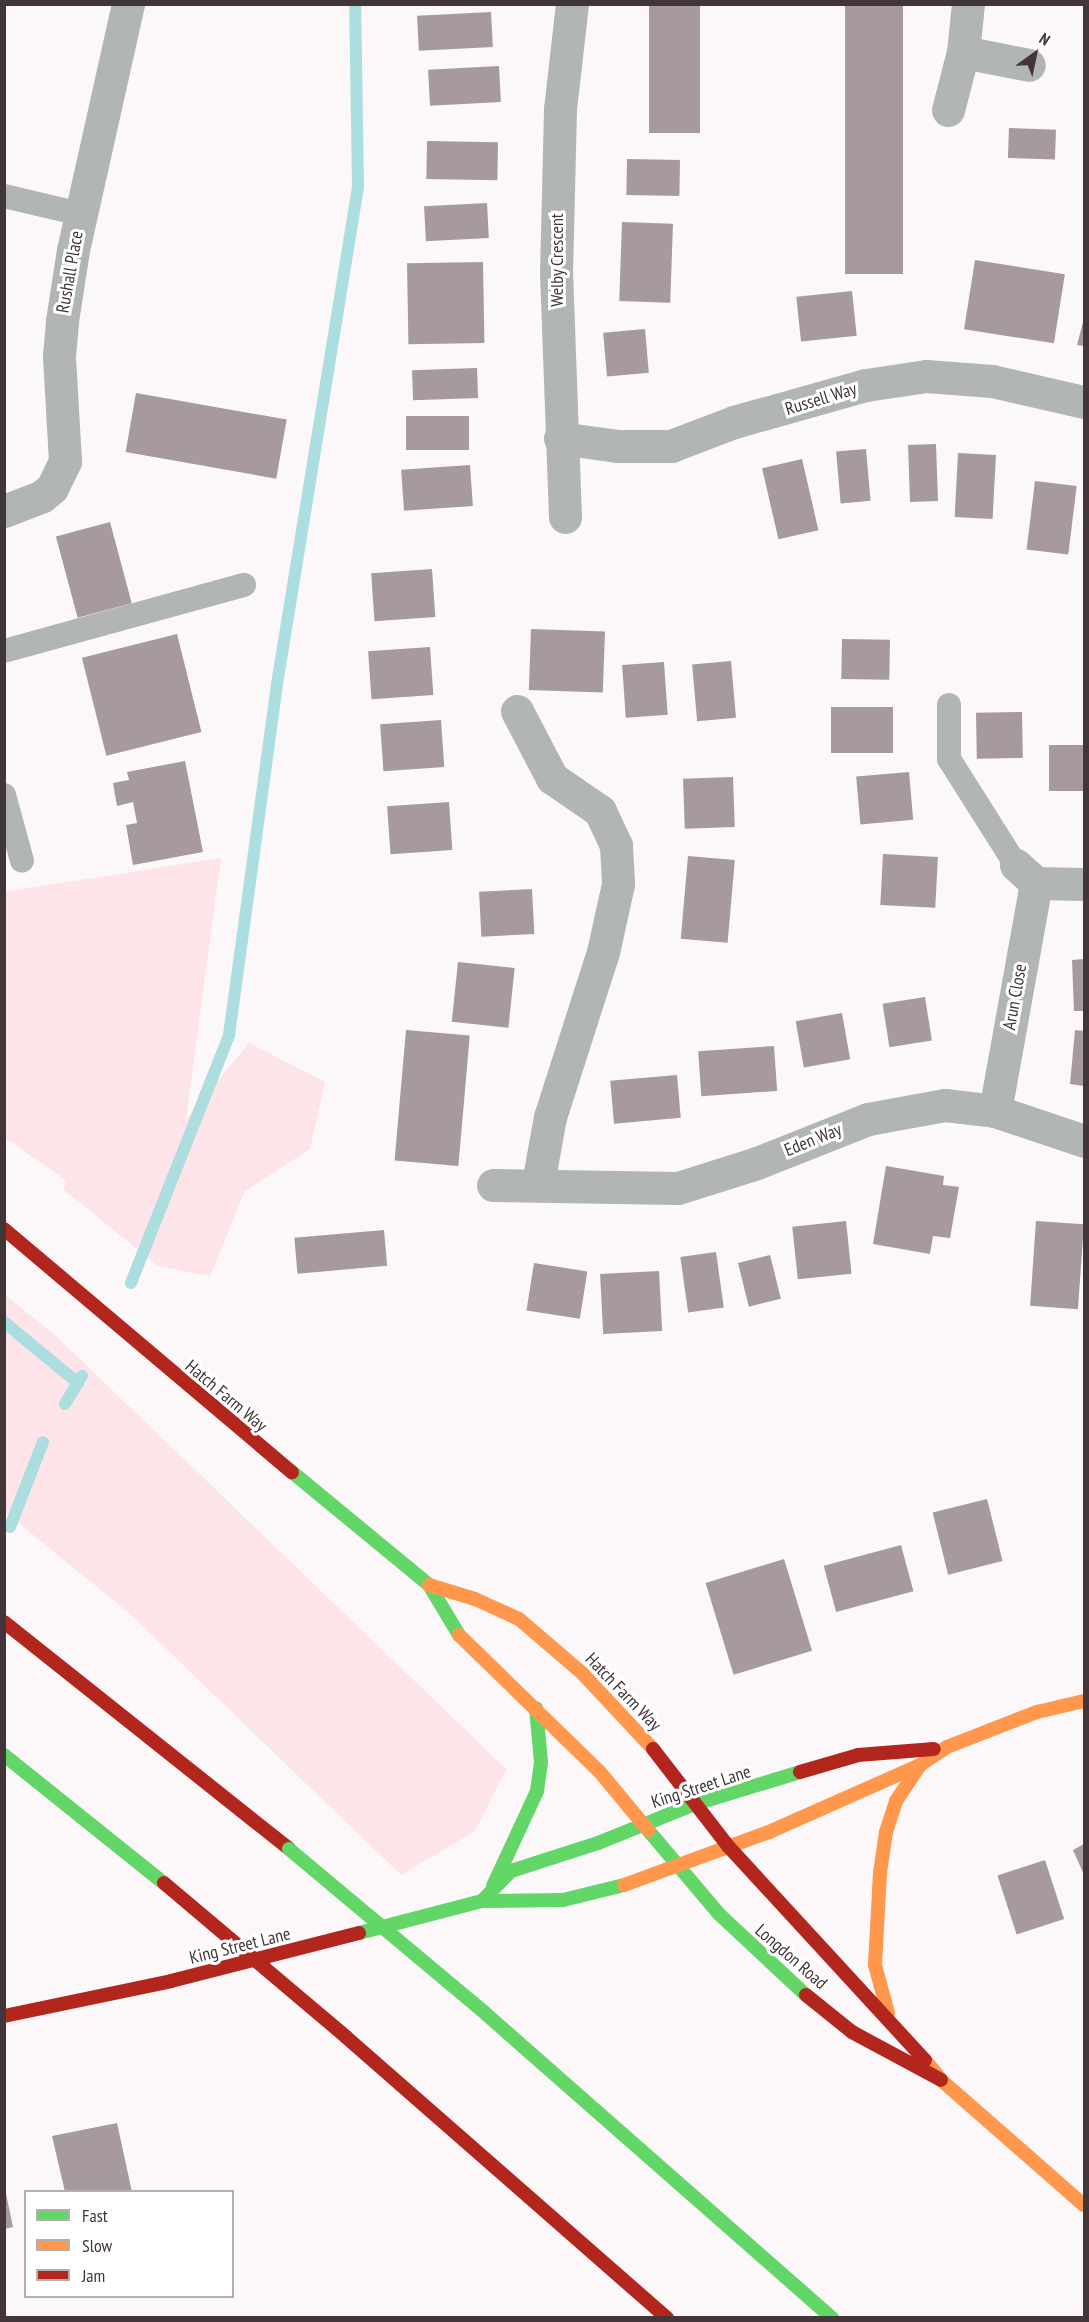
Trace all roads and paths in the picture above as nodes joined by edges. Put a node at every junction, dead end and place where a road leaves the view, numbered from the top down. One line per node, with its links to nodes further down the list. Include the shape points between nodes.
1 (128, 4): 8 (street, Rushall Place)
2 (572, 4): 10 (street, Welby Crescent, via 560,109 556,273)
3 (968, 4): 4 (street)
4 (963, 52): 5 (street); 6 (street)
5 (1029, 65)
6 (948, 110)
7 (4, 196): 8 (lane)
8 (80, 214): 11 (street, Rushall Place, via 59,356 65,461 56,481 41,497)
9 (1084, 402): 10 (street, Russell Way, via 992,381 926,376 866,385 734,422 671,446 618,446)
10 (560, 438): 12 (street, Welby Crescent)
11 (4, 511)
12 (565, 517)
13 (244, 585): 14 (lane)
14 (4, 651)
15 (949, 705): 19 (lane, via 949,759)
16 (518, 711): 23 (street, via 552,778 600,812 616,845 618,884 603,952 550,1117)
17 (4, 795): 18 (lane)
18 (22, 861)
19 (1026, 874): 20 (street); 21 (street, Arun Close)
20 (1084, 884)
21 (995, 1111): 22 (street, Eden Way); 23 (street, Eden Way, via 945,1105 868,1119 678,1188)
22 (1084, 1141)
23 (538, 1183): 24 (street, Eden Way)
24 (493, 1185)
25 (4, 1229): 26 (main road, Hatch Farm Way, via 169,1372)
26 (429, 1585): 29 (main road, Hatch Farm Way, via 459,1635); 33 (main road, Hatch Farm Way, via 475,1599 519,1619 550,1645 663,1760)
27 (4, 1622): 44 (main road, bridge, via 289,1849 486,2014)
28 (1084, 1701): 30 (main road, King Street Lane, via 1037,1712)
29 (537, 1708): 34 (main road, Hatch Farm Way); 37 (main road, via 541,1762 537,1791)
30 (947, 1747): 32 (main road, King Street Lane); 33 (main road, King Street Lane, via 858,1755)
31 (4, 1755): 43 (main road, bridge, via 164,1883 346,2037)
32 (920, 1766): 35 (main road, King Street Lane); 40 (main road, via 896,1801 885,1832 878,1883 875,1965)
33 (695, 1804): 34 (main road, King Street Lane); 35 (main road, Hatch Farm Way)
34 (647, 1824): 36 (main road, Longdon Road); 37 (main road, King Street Lane, via 511,1871)
35 (728, 1846): 36 (main road, King Street Lane); 40 (main road, Longdon Road)
36 (682, 1867): 38 (main road, King Street Lane, via 563,1900); 41 (main road, Longdon Road, via 719,1914 784,1977 852,2032)
37 (493, 1886): 38 (main road, King Street Lane)
38 (482, 1901): 39 (main road, King Street Lane, via 171,1982)
39 (4, 2016)
40 (892, 2021): 41 (main road, Longdon Road)
41 (941, 2080): 42 (main road, Longdon Road)
42 (1084, 2205)
43 (667, 2318)
44 (832, 2318)

